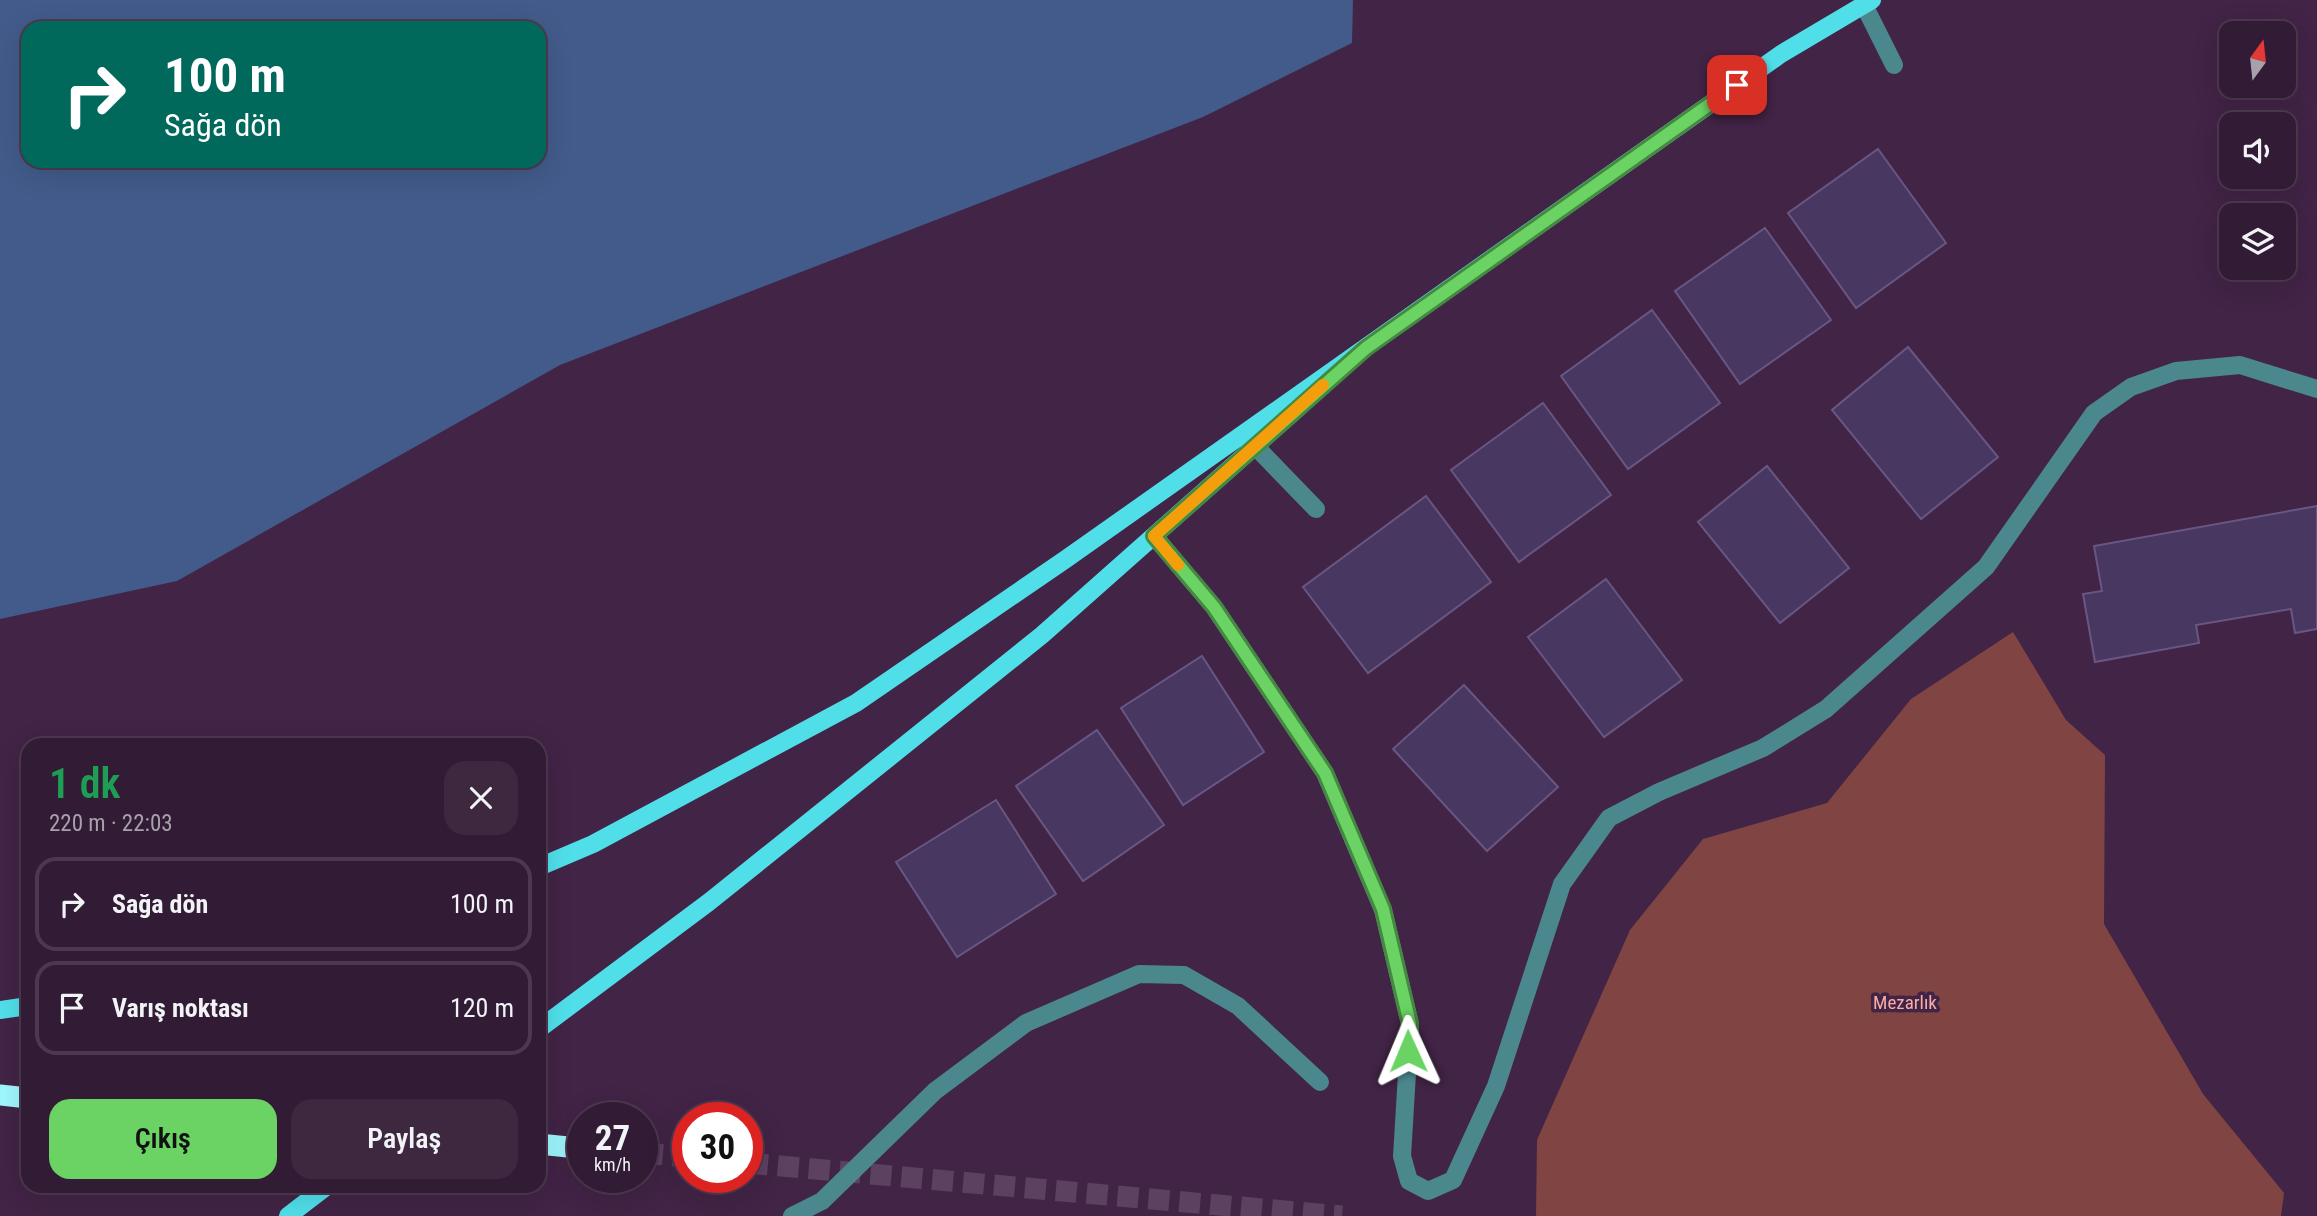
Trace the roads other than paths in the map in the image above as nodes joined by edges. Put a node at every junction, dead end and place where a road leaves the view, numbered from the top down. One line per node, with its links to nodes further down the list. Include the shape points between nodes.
1 (1868, 2): 2 (street); 3 (main road, via 1781,54)
2 (1894, 65)
3 (1366, 348): 5 (main road); 8 (main road, via 856,704 593,845)
4 (2317, 389): 7 (street, via 2240,365 2176,372 2132,387 2094,413 1986,567 1826,709 1763,748 1609,818 1562,884 1496,1086 1453,1180 1428,1191 1409,1181 1402,1156 1410,1024 1383,909 1325,773 1214,607)
5 (1255, 446): 6 (street); 7 (main road)
6 (1316, 509)
7 (1154, 536): 11 (main road, via 1042,635 709,902)
8 (546, 864)
9 (21, 1007): 10 (main road)
10 (0, 1010)
11 (546, 1023)
12 (1320, 1082): 19 (street, via 1238,1006 1184,975 1139,974 1026,1023 934,1091 822,1201)
13 (0, 1095): 14 (highway)
14 (21, 1097)
15 (546, 1145): 16 (highway)
16 (567, 1147)
17 (318, 1193): 18 (main road)
18 (288, 1216)
19 (792, 1216)

